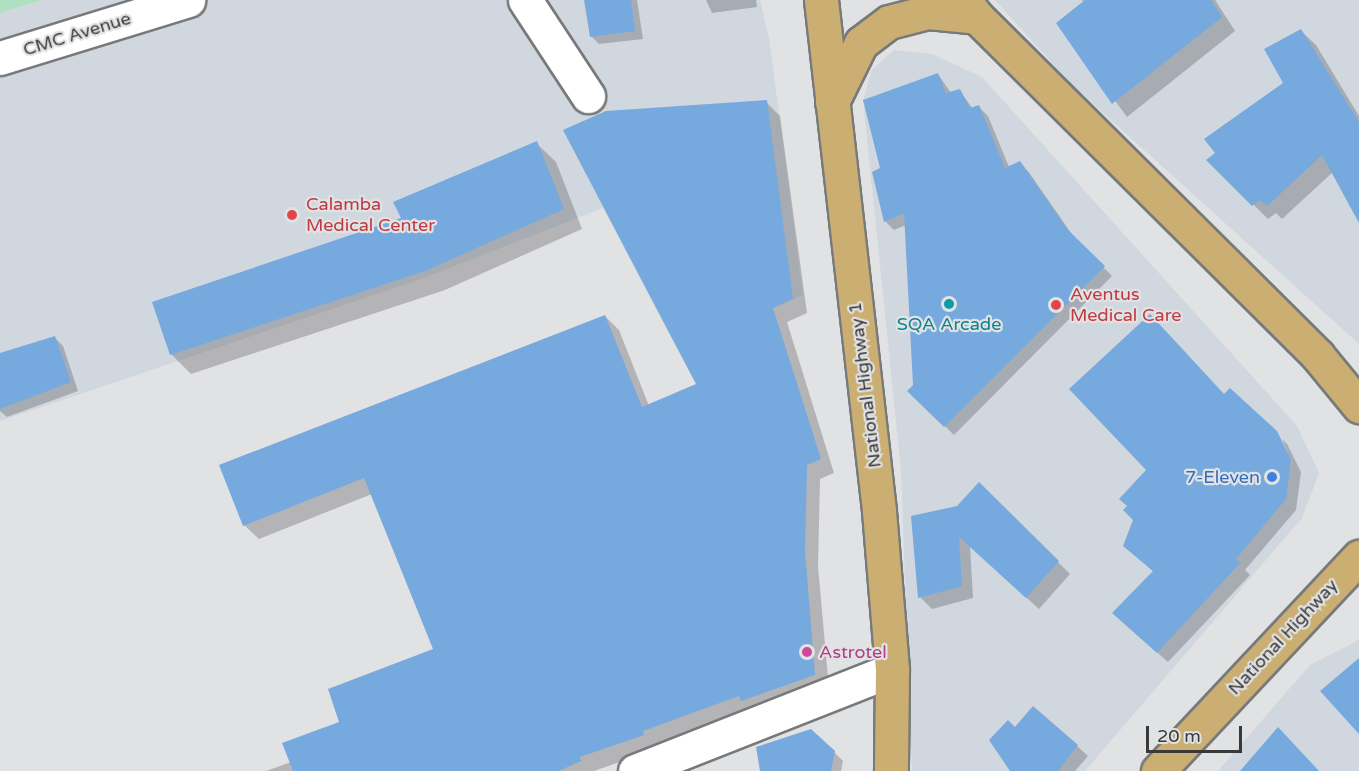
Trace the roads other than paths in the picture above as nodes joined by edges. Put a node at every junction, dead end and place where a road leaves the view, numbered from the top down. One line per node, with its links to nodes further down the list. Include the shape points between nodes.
1 (188, 0): 5 (street, CMC Avenue)
2 (525, 0): 6 (street)
3 (821, 0): 7 (highway, National Highway 1)
4 (971, 8): 7 (highway, via 928,12 889,22 861,43); 8 (highway)
5 (0, 58)
6 (588, 96)
7 (832, 102): 12 (highway, National Highway 1, via 879,511)
8 (1318, 356): 9 (highway); 10 (highway)
9 (1359, 379)
10 (1359, 406)
11 (1359, 557): 15 (highway, National Highway)
12 (892, 670): 13 (street); 14 (highway, National Highway 1)
13 (635, 771)
14 (891, 771)
15 (1158, 771)

